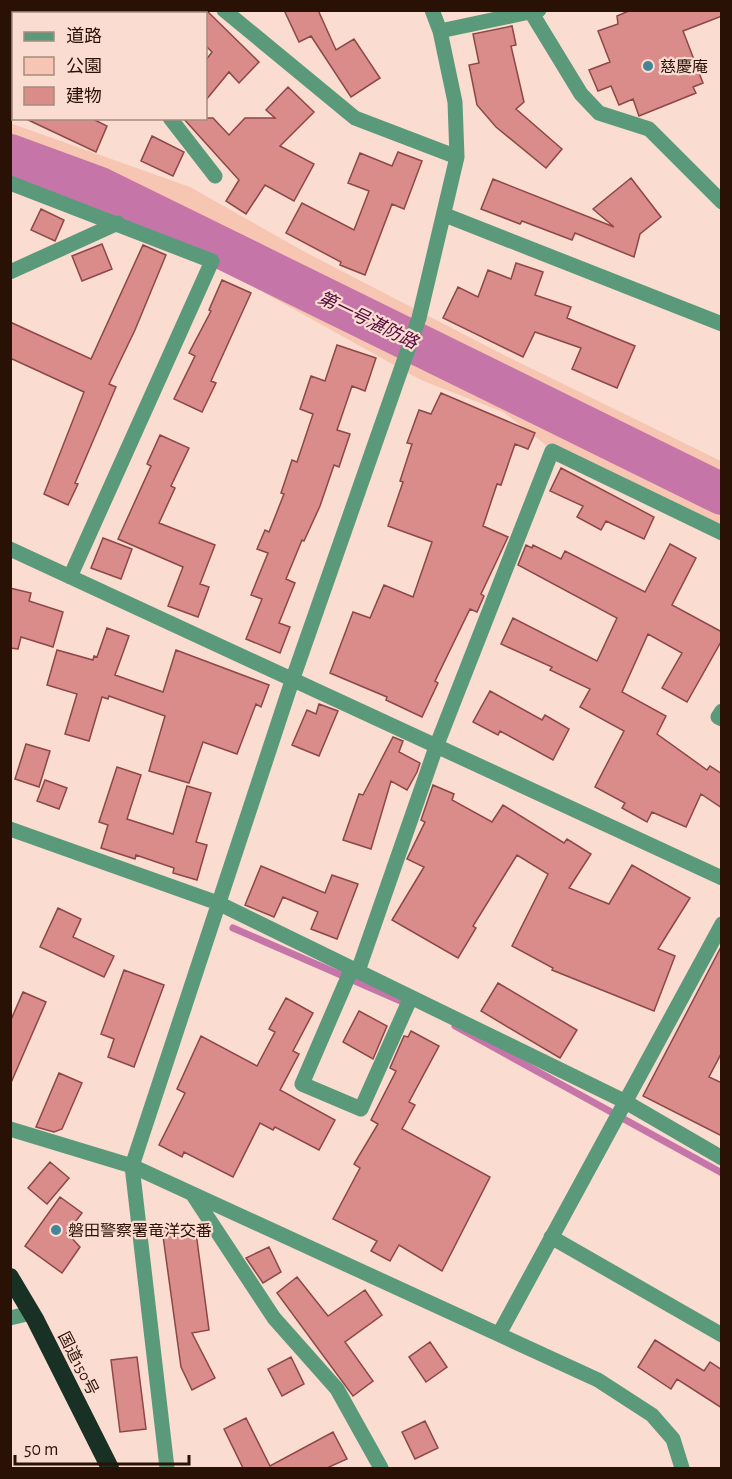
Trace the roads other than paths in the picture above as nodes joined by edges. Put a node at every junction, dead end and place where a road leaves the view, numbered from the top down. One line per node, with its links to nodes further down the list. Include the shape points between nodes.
1 (224, 10): 6 (street, via 355,118)
2 (432, 10): 4 (street)
3 (535, 11): 4 (street); 9 (street, via 581,94 599,113 649,129)
4 (440, 31): 6 (street, via 455,102)
5 (172, 120): 7 (street)
6 (457, 158): 10 (street)
7 (216, 176)
8 (10, 183): 11 (street)
9 (722, 202)
10 (445, 215): 13 (street); 17 (street, via 419,318)
11 (118, 223): 12 (street); 16 (street, via 212,261)
12 (10, 272)
13 (722, 324)
14 (722, 533): 20 (street, via 552,451)
15 (10, 549): 16 (street)
16 (70, 577): 17 (street)
17 (292, 681): 20 (street); 23 (street)
18 (722, 711): 19 (street, via 718,717)
19 (722, 719)
20 (436, 747): 22 (street); 25 (street)
21 (10, 829): 23 (street)
22 (722, 878)
23 (218, 903): 25 (street); 30 (street)
24 (722, 924): 27 (street)
25 (352, 973): 26 (street); 26 (street, via 302,1084 361,1109)
26 (409, 1001): 27 (street)
27 (624, 1102): 29 (street); 32 (street)
28 (10, 1129): 30 (street)
29 (722, 1158)
30 (132, 1166): 31 (street); 39 (street)
31 (192, 1194): 36 (street); 40 (street, via 274,1318 337,1389)
32 (551, 1236): 36 (street); 37 (street)
33 (10, 1277): 34 (highway, 国道150号)
34 (31, 1313): 35 (street); 38 (highway, 国道150号)
35 (10, 1318)
36 (499, 1334): 41 (street, via 598,1380 652,1415 674,1439)
37 (722, 1335)
38 (110, 1468)
39 (167, 1468)
40 (381, 1468)
41 (682, 1468)

